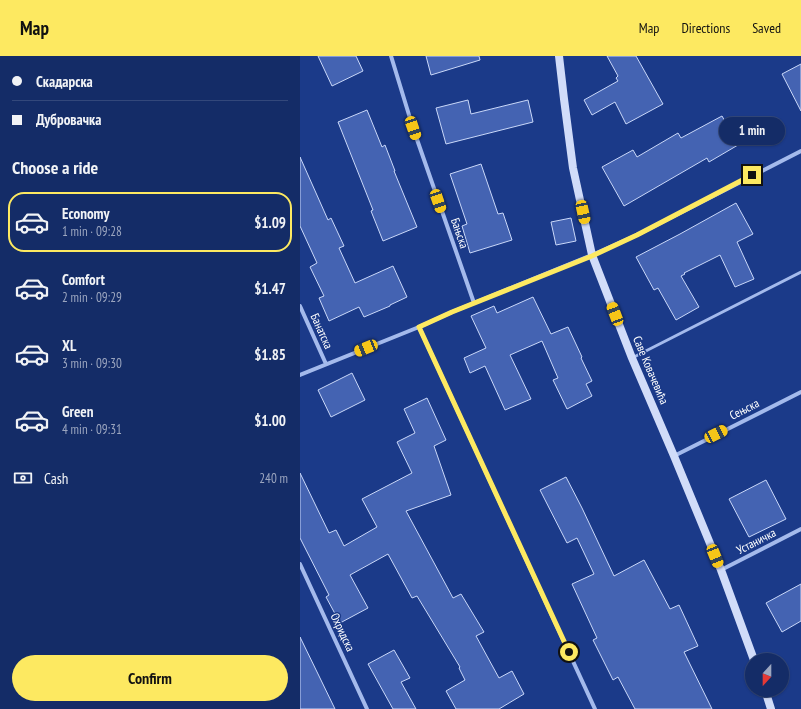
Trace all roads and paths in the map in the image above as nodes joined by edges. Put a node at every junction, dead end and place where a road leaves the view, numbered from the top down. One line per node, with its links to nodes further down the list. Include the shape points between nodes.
1 (391, 56): 6 (street, Бањска, via 413,128)
2 (559, 56): 4 (street, Саве Ковачевића, via 573,168)
3 (801, 151): 4 (street)
4 (592, 256): 6 (street); 9 (street, Саве Ковачевића)
5 (801, 272): 9 (lane)
6 (474, 303): 8 (street)
7 (300, 306): 10 (street, Банатска)
8 (419, 327): 10 (street); 20 (street)
9 (632, 358): 13 (street, Саве Ковачевића)
10 (326, 364): 11 (street)
11 (300, 375)
12 (801, 392): 13 (street, Сењска)
13 (674, 456): 16 (street, Саве Ковачевића)
14 (801, 529): 16 (street, Устаничка)
15 (300, 564): 19 (street, Охридска)
16 (721, 570): 17 (street, Саве Ковачевића)
17 (751, 653)
18 (767, 697): 21 (street)
19 (367, 709)
20 (595, 709)
21 (771, 709)

